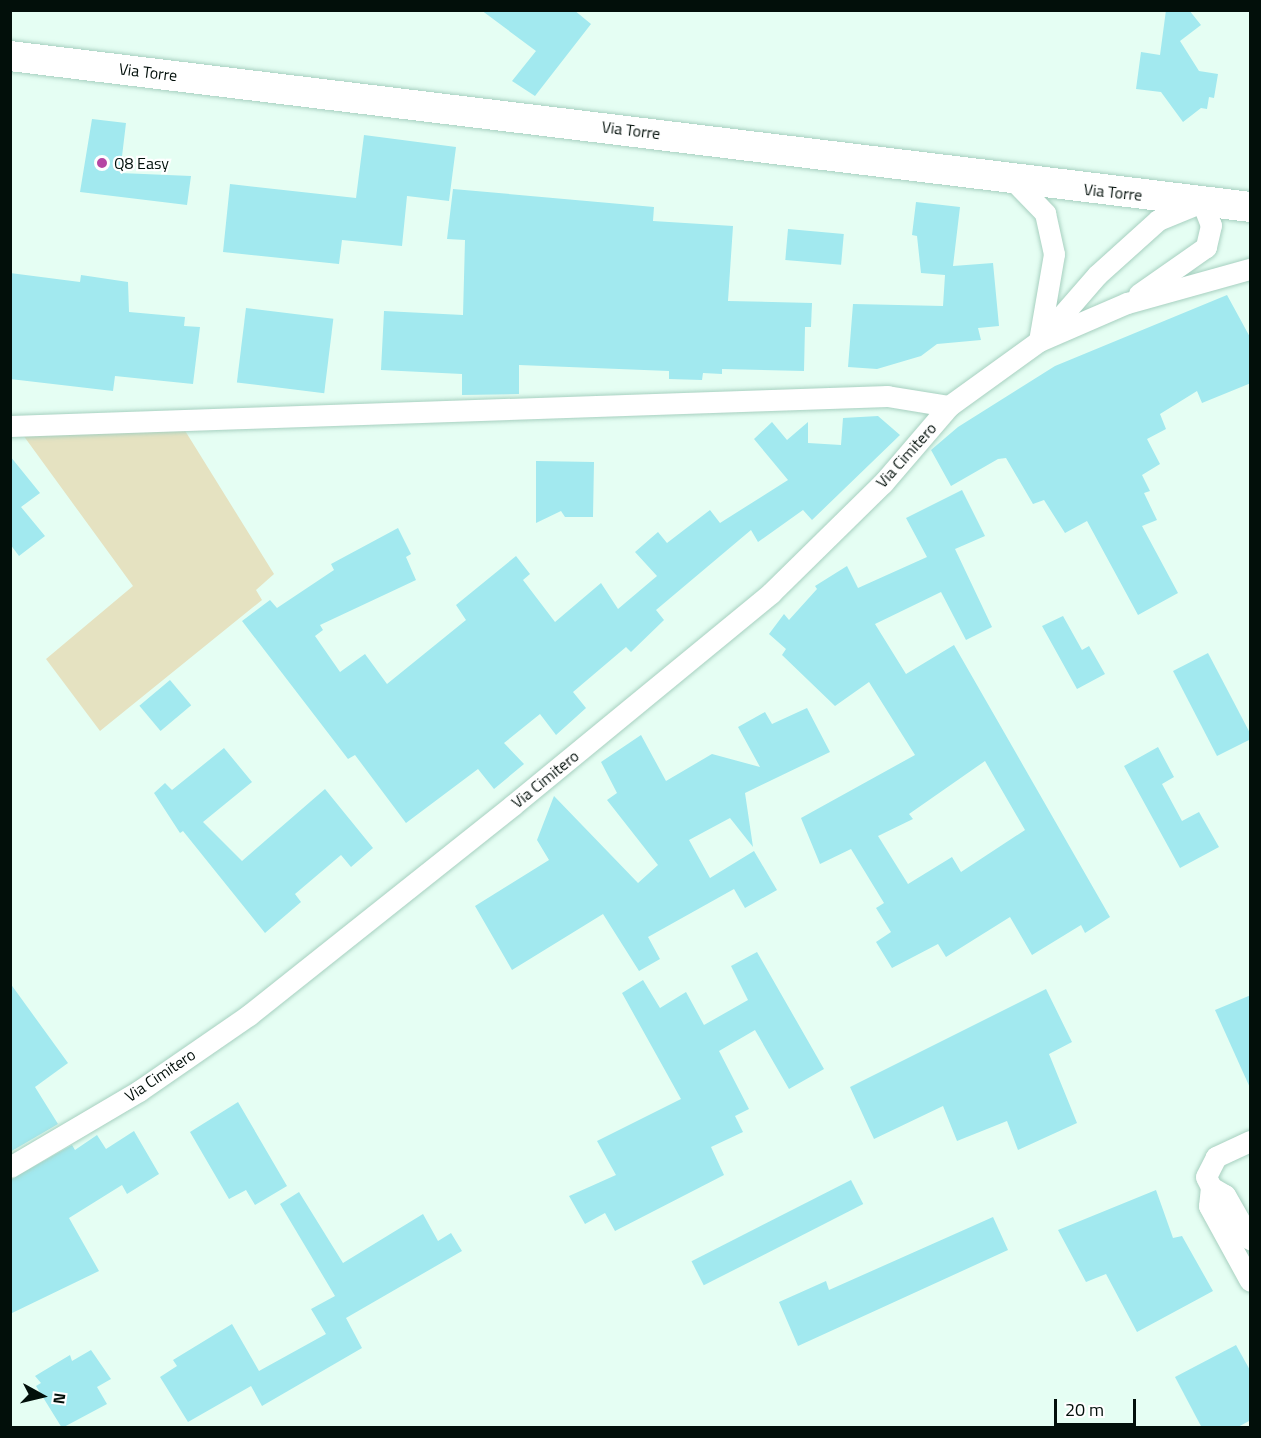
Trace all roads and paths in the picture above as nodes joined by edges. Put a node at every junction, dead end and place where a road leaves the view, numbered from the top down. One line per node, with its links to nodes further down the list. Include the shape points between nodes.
1 (10, 56): 2 (main road, Via Torre, via 759,145)
2 (1014, 181): 3 (main road, Via Torre); 7 (street, via 1045,213 1054,254)
3 (1202, 202): 4 (main road, Via Torre); 6 (street, Via Cimitero, via 1211,225 1206,247); 7 (street, Via Cimitero, via 1158,220 1097,275)
4 (1251, 207)
5 (1251, 269): 6 (street, Via Cimitero)
6 (1127, 303): 7 (street, Via Cimitero)
7 (1039, 341): 8 (street, Via Cimitero)
8 (949, 406): 9 (street, via 887,396); 11 (street, Via Cimitero, via 883,483 771,593 513,805 249,1015 139,1091)
9 (10, 426)
10 (1251, 1141): 12 (street, via 1216,1157 1206,1178)
11 (10, 1167)
12 (1211, 1187): 13 (street, via 1226,1195); 14 (street, via 1209,1206)
13 (1251, 1239)
14 (1251, 1281)

